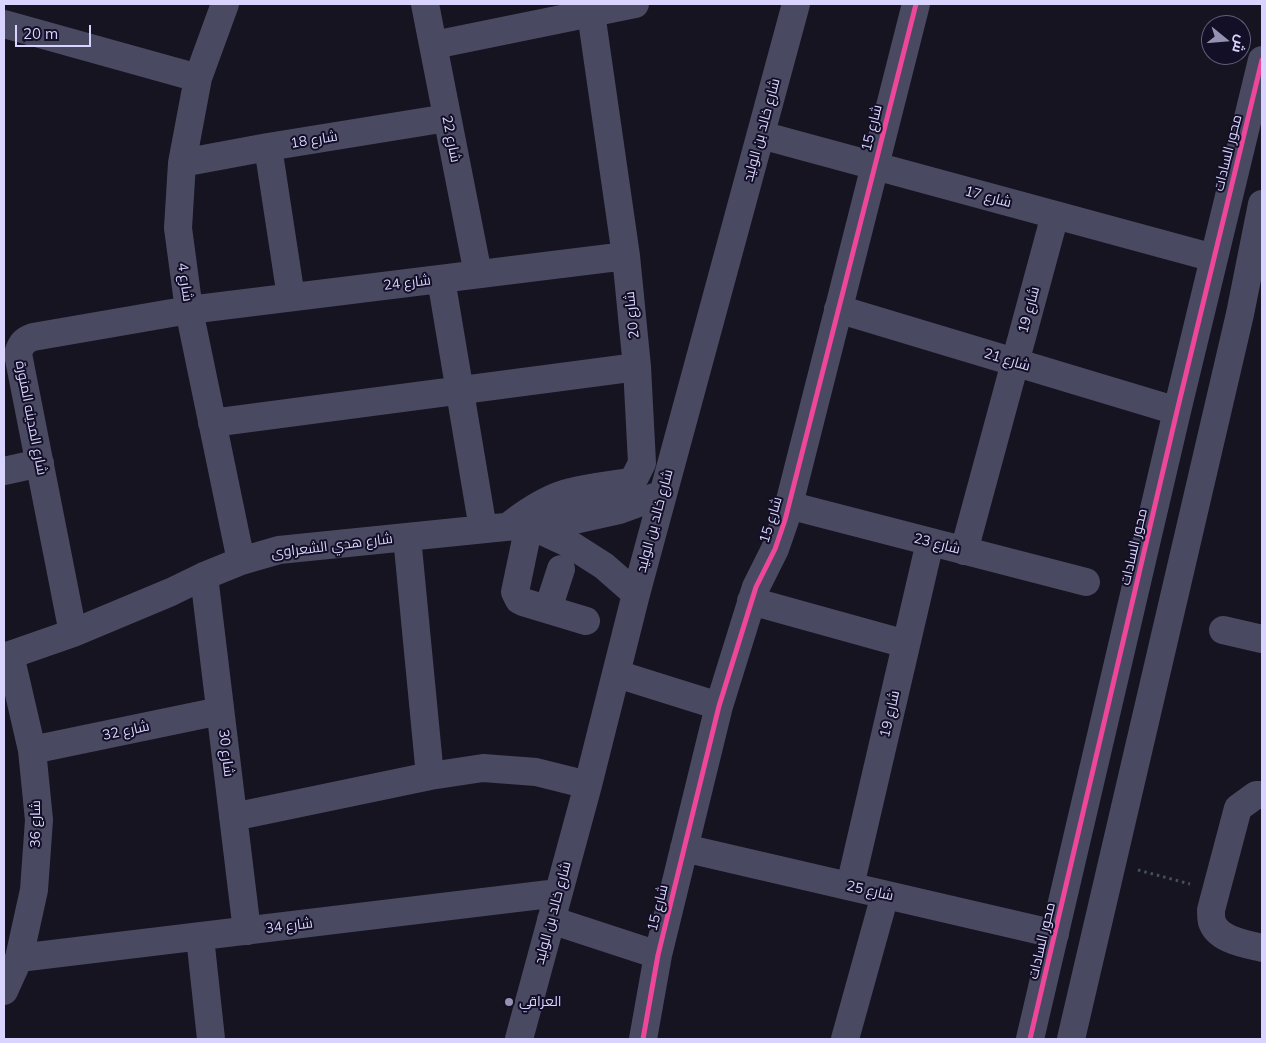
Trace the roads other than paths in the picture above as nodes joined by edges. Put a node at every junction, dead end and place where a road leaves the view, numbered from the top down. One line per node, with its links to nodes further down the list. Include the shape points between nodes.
1 (225, 4): 10 (street, شارع 4)
2 (425, 4): 8 (street, شارع 22)
3 (635, 4): 6 (street)
4 (796, 4): 12 (street, شارع خالد بن الوليد)
5 (916, 4): 15 (street, شارع 15)
6 (591, 13): 8 (street); 18 (street, شارع 20)
7 (4, 24): 10 (street)
8 (434, 45): 11 (street, شارع 22)
9 (1262, 60): 19 (street, محور السادات)
10 (198, 78): 14 (street, شارع 4)
11 (447, 118): 13 (street, شارع 18); 20 (street, شارع 22)
12 (761, 135): 15 (street, شارع 17); 34 (street, شارع خالد بن الوليد)
13 (268, 147): 14 (street, شارع 18); 22 (street)
14 (182, 163): 25 (street, شارع 4, via 178,228)
15 (874, 166): 17 (street, شارع 17); 24 (street, شارع 15)
16 (1262, 204): 26 (street)
17 (1056, 215): 19 (street, شارع 17); 27 (street, شارع 19)
18 (626, 256): 20 (street, شارع 24); 28 (street, شارع 20)
19 (1214, 258): 23 (street, محور السادات)
20 (478, 274): 21 (street, شارع 24)
21 (440, 279): 22 (street, شارع 24); 29 (street)
22 (291, 297): 25 (street, شارع 24)
23 (1203, 305): 26 (street); 30 (street, محور السادات)
24 (838, 309): 27 (street, شارع 21); 35 (street, شارع 15)
25 (189, 310): 31 (street, شارع 4); 32 (street, شارع المدينه المنورة, via 34,337 20,346 18,354)
26 (1240, 314): 76 (street)
27 (1015, 362): 30 (street, شارع 21); 39 (street, شارع 19)
28 (637, 367): 29 (street); 36 (street, شارع 20, via 642,463 636,477 629,482 570,492 547,501)
29 (459, 390): 31 (street); 36 (street)
30 (1177, 411): 65 (street, محور السادات)
31 (212, 423): 40 (street, شارع 4)
32 (40, 463): 33 (street); 47 (street, شارع المدينه المنورة)
33 (4, 471)
34 (663, 494): 36 (street, شارع هدي الشعراوى, via 619,510 574,520); 44 (street, شارع خالد بن الوليد)
35 (788, 505): 38 (street, شارع 23); 45 (street, شارع 15, via 775,549)
36 (506, 527): 37 (street, شارع هدي الشعراوى); 41 (street, via 516,597 522,602 565,615); 44 (street, via 568,543 604,566)
37 (407, 537): 40 (street, شارع هدي الشعراوى, via 279,550); 55 (street)
38 (930, 542): 39 (street, شارع 23); 49 (street, شارع 19)
39 (964, 551): 43 (street, شارع 23)
40 (241, 561): 42 (street, شارع هدي الشعراوى)
41 (568, 571)
42 (204, 576): 47 (street, شارع هدي الشعراوى); 53 (street, شارع 30)
43 (1086, 582)
44 (636, 594): 51 (street, شارع خالد بن الوليد)
45 (752, 601): 49 (street); 52 (street, شارع 15)
46 (1223, 630): 48 (street)
47 (73, 633): 50 (street, شارع هدي الشعراوى)
48 (1262, 639)
49 (906, 644): 60 (street, شارع 19)
50 (7, 656): 54 (street, شارع 36)
51 (617, 674): 52 (street); 56 (street, شارع خالد بن الوليد)
52 (719, 706): 59 (street, شارع 15)
53 (220, 711): 54 (street, شارع 32); 58 (street, شارع 30)
54 (32, 750): 69 (street, شارع 36, via 38,829 34,890)
55 (430, 776): 56 (street, via 483,768 536,772); 58 (street)
56 (588, 785): 61 (street, شارع خالد بن الوليد)
57 (1262, 795): 67 (street, via 1256,795 1238,808 1210,910 1212,923 1220,934)
58 (233, 817): 64 (street, شارع 30)
59 (684, 848): 60 (street, شارع 25); 68 (street, شارع 15)
60 (850, 886): 62 (street, شارع 25)
61 (558, 894): 63 (street, شارع خالد بن الوليد); 64 (street, شارع 34)
62 (885, 895): 65 (street, شارع 25); 74 (street)
63 (551, 920): 68 (street); 72 (street, شارع خالد بن الوليد)
64 (247, 932): 66 (street, شارع 34)
65 (1055, 934): 75 (street, محور السادات)
66 (200, 937): 69 (street, شارع 34); 71 (street)
67 (1262, 948)
68 (658, 955): 73 (street, شارع 15)
69 (19, 958): 70 (street, شارع 36)
70 (4, 991)
71 (211, 1039)
72 (519, 1039)
73 (642, 1039)
74 (845, 1039)
75 (1030, 1039)
76 (1071, 1039)

